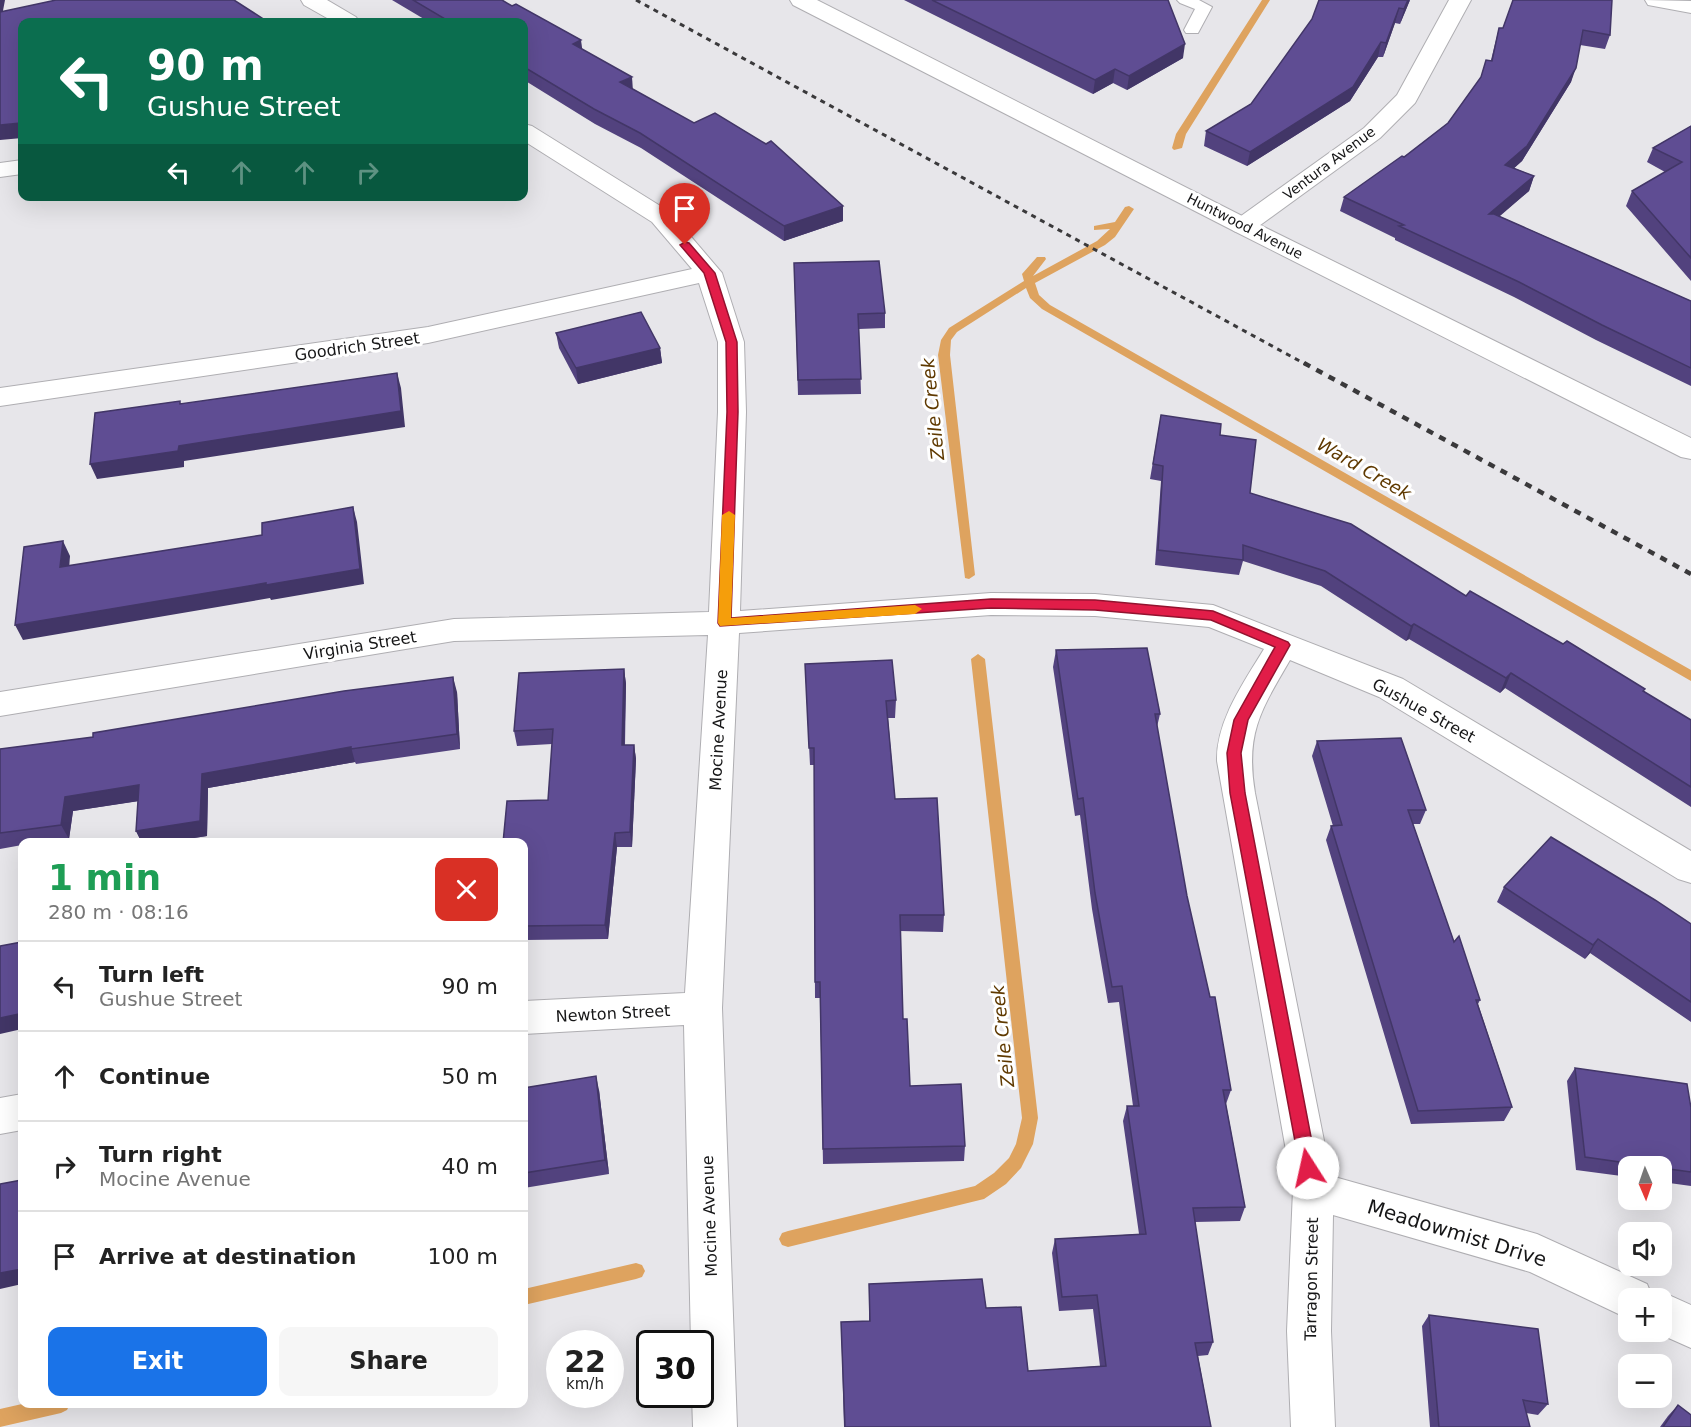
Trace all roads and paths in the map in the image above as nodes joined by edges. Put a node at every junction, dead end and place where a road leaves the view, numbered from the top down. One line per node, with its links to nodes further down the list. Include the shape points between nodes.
1 (312, 0): 7 (street)
2 (801, 0): 12 (street, Huntwood Avenue)
3 (1185, 0): 8 (lane, via 1204,7)
4 (1460, 0): 12 (street, Ventura Avenue, via 1407,98 1372,133)
5 (1656, 0): 6 (street)
6 (1691, 7)
7 (341, 18)
8 (1192, 30)
9 (528, 134): 13 (street, Mocine Avenue, via 661,217)
10 (18, 168): 11 (street)
11 (0, 170)
12 (1244, 226): 15 (street, Huntwood Avenue)
13 (709, 273): 14 (street, Goodrich Street, via 428,335); 17 (street, Mocine Avenue, via 731,342)
14 (0, 397)
15 (1691, 450)
16 (991, 604): 17 (street, Virginia Street); 18 (street, Gushue Street, via 1095,605 1213,616)
17 (724, 623): 19 (street, Virginia Street, via 454,630); 21 (street, Mocine Avenue)
18 (1283, 645): 20 (street, Gushue Street, via 1391,688); 25 (street, Tarragon Street, via 1241,720 1234,753 1238,793)
19 (0, 704)
20 (1691, 869)
21 (703, 1008): 22 (street, Newton Street); 29 (street, Mocine Avenue)
22 (528, 1018)
23 (18, 1113): 24 (street)
24 (0, 1116)
25 (1313, 1190): 26 (street, Meadowmist Drive, via 1538,1254); 30 (street, Tarragon Street, via 1309,1331)
26 (1618, 1292)
27 (1672, 1318): 28 (street)
28 (1691, 1327)
29 (715, 1427)
30 (1313, 1427)

